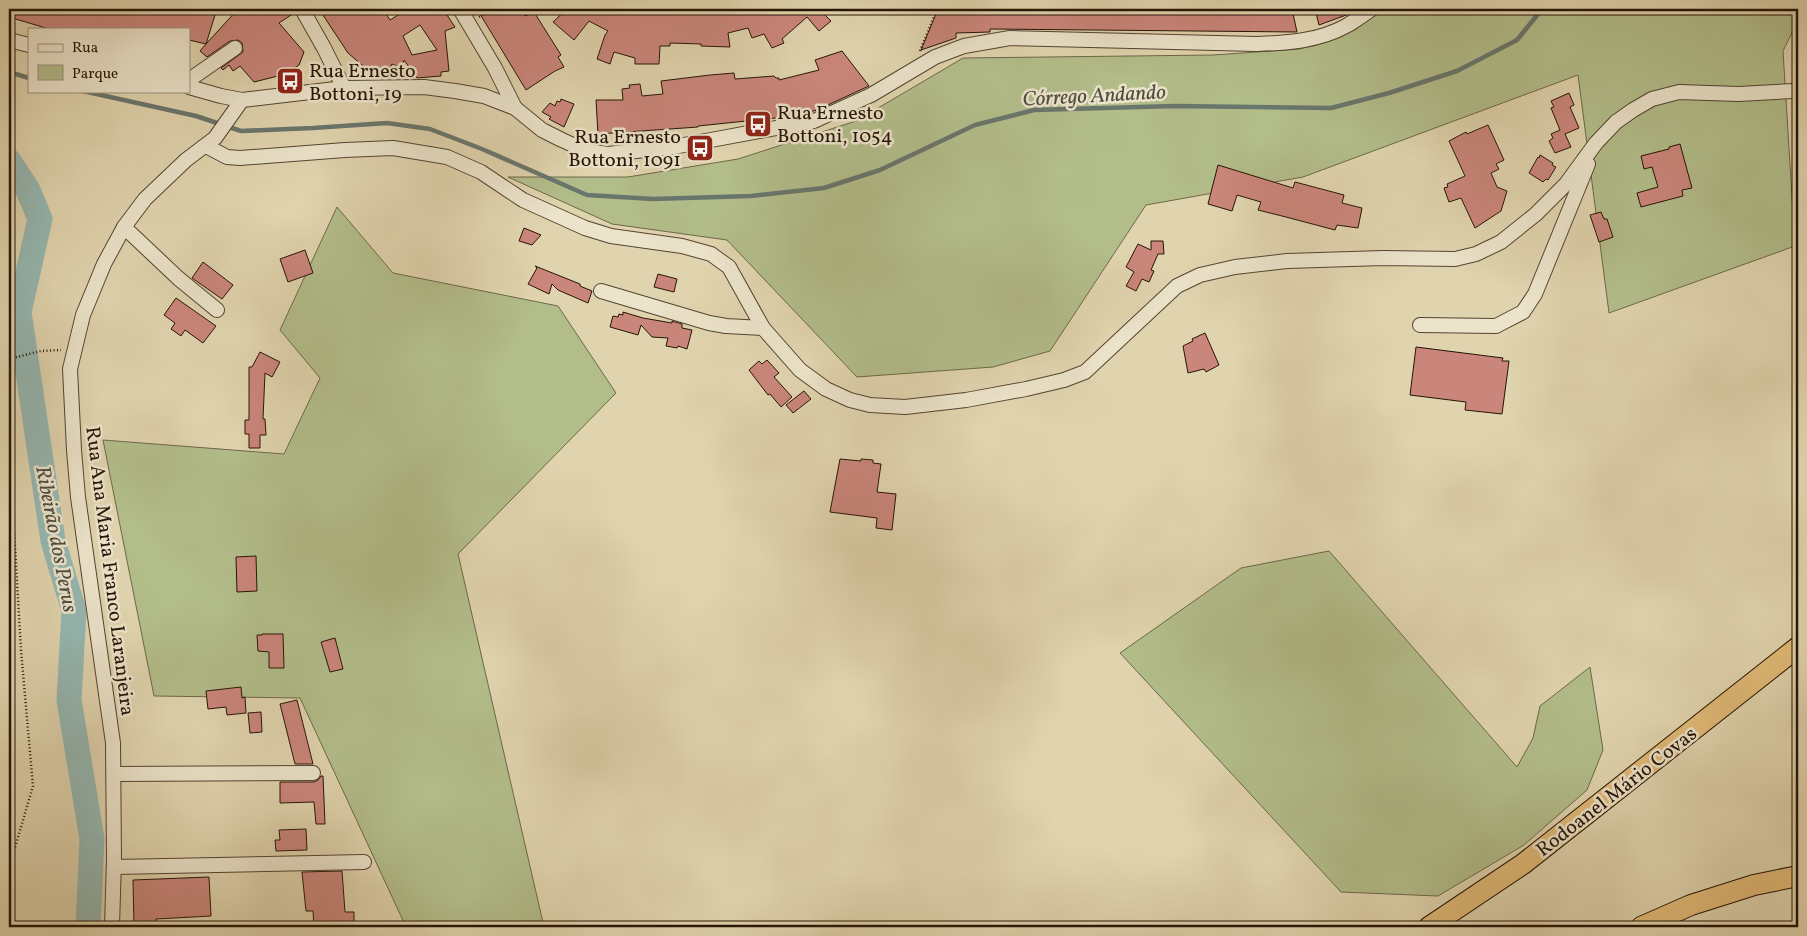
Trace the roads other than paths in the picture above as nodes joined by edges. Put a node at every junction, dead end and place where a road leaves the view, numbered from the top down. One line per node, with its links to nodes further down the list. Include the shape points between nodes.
1 (302, 9): 9 (street)
2 (460, 9): 12 (street)
3 (1372, 9): 12 (street, via 1345,27 1292,42 1010,38 964,46 935,57 871,95 814,120 673,147 608,154 586,151 542,130)
4 (9, 40): 5 (street)
5 (28, 45)
6 (234, 48): 7 (street)
7 (190, 79)
8 (190, 87): 11 (street)
9 (344, 88): 11 (street); 12 (street, via 424,87 484,96)
10 (1798, 89): 14 (street, via 1739,94 1679,92 1652,99 1616,122)
11 (242, 100): 13 (street, Rua Ana Maria Franco Laranjeira)
12 (515, 108)
13 (211, 142): 15 (street, Rua Ana Maria Franco Laranjeira, via 186,160 145,199); 19 (street, via 227,157 233,158 393,148 447,157 481,172 523,200 585,228 711,254 730,267)
14 (1596, 143): 18 (street, via 1535,294 1523,312 1496,326); 19 (street, via 1566,184 1536,214 1501,242 1476,254 1455,259 1287,261 1200,275 1177,286 1085,372 1026,389 905,407 870,406 826,389 800,370)
15 (124, 227): 17 (street); 22 (street, Rua Ana Maria Franco Laranjeira, via 86,307 70,369 78,498 108,701)
16 (601, 291): 19 (street, via 709,323)
17 (217, 310)
18 (1420, 326)
19 (763, 328)
20 (1798, 647): 27 (highway, Rodoanel Mário Covas, via 1523,864)
21 (313, 773): 22 (street)
22 (114, 774): 24 (street, Rua Ana Maria Franco Laranjeira)
23 (364, 862): 24 (street)
24 (114, 867): 26 (street, Rua Ana Maria Franco Laranjeira)
25 (1798, 876): 28 (highway, via 1754,885 1690,905)
26 (112, 927)
27 (1428, 927)
28 (1641, 927)

